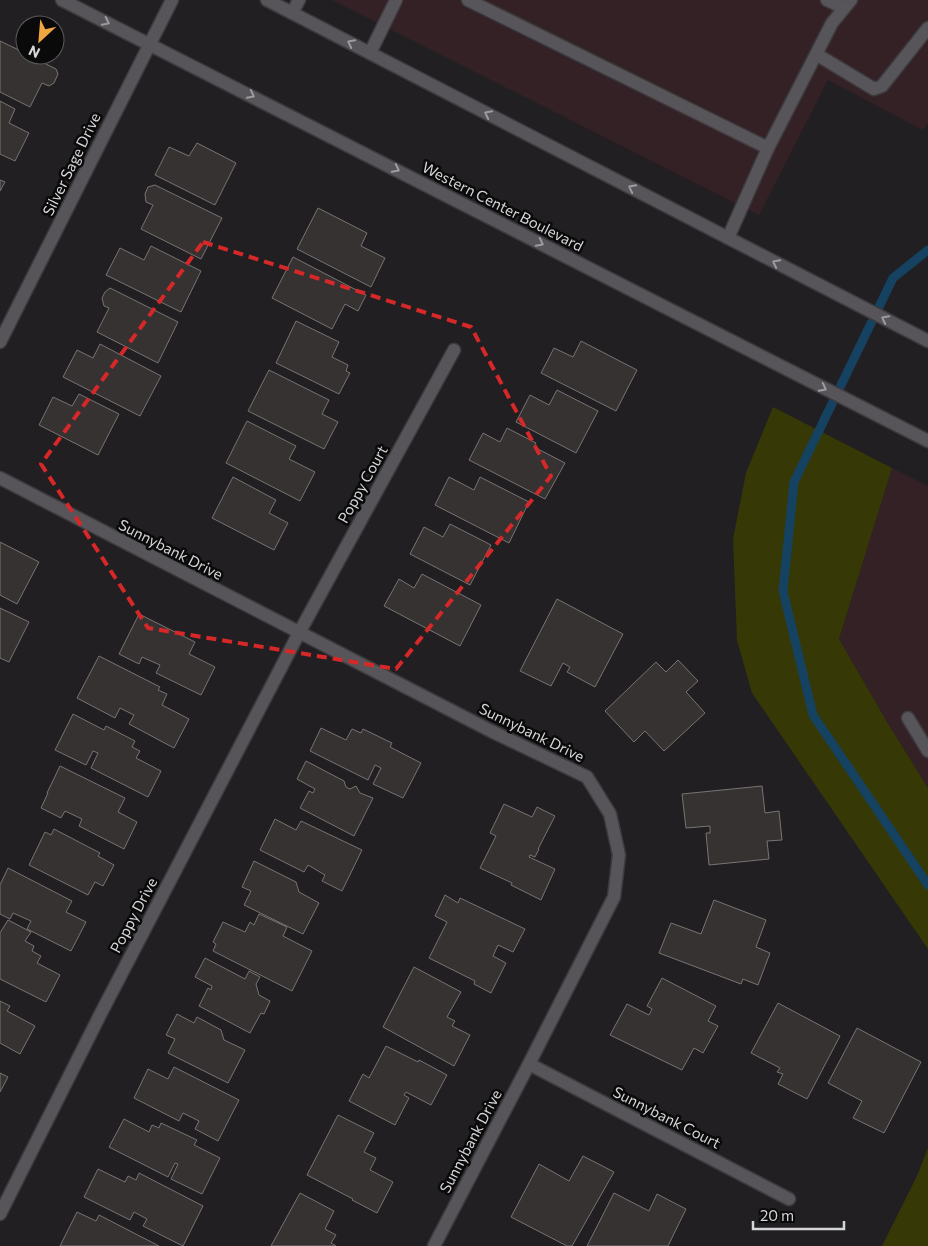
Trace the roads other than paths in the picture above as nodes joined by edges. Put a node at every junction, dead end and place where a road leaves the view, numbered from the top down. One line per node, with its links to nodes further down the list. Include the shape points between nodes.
1 (62, 0): 11 (street, Western Center Boulevard, one-way to 11)
2 (172, 0): 11 (street, Silver Sage Drive)
3 (268, 0): 9 (street)
4 (299, 0): 9 (street)
5 (396, 0): 12 (street)
6 (468, 0): 14 (street)
7 (827, 0): 8 (street)
8 (847, 4): 13 (street, via 832,23)
9 (292, 13): 12 (street, one-way to 9)
10 (928, 28): 13 (street, via 882,86 874,89)
11 (149, 43): 17 (street, Silver Sage Drive); 19 (street, Western Center Boulevard, one-way to 19)
12 (370, 53): 15 (street, one-way to 12)
13 (816, 54): 14 (street)
14 (768, 148): 15 (street)
15 (728, 238): 16 (street, one-way to 15)
16 (928, 341)
17 (0, 342)
18 (454, 350): 21 (street, Poppy Court)
19 (927, 441)
20 (0, 478): 21 (street, Sunnybank Drive)
21 (299, 633): 24 (street, Sunnybank Drive, via 587,777 610,814 619,855 614,897); 26 (street, Poppy Drive)
22 (908, 718): 23 (street)
23 (928, 750)
24 (529, 1064): 25 (street, Sunnybank Court); 27 (street, Sunnybank Drive)
25 (789, 1199)
26 (0, 1214)
27 (434, 1246)

